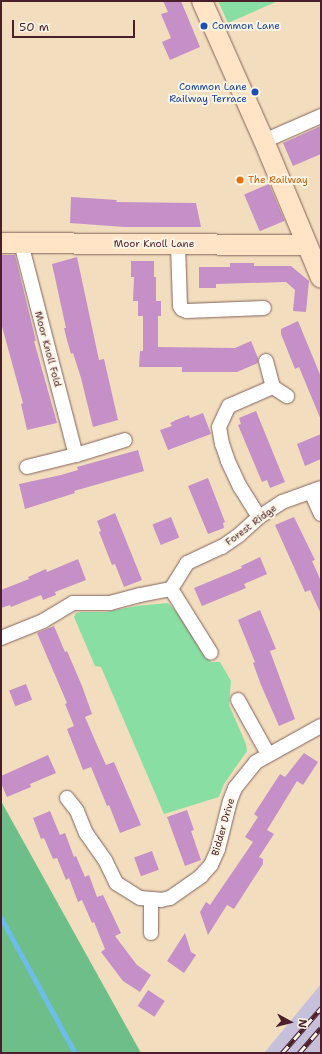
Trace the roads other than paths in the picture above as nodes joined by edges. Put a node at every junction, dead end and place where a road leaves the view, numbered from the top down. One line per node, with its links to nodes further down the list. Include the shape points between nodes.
1 (202, 1): 3 (street)
2 (321, 116): 3 (street)
3 (264, 141): 6 (street)
4 (1, 243): 5 (street, Moor Knoll Lane)
5 (21, 243): 7 (street, Moor Knoll Lane); 14 (street, Moor Knoll Fold)
6 (307, 244): 7 (street, Moor Knoll Lane); 8 (street)
7 (178, 245): 9 (street, via 182,309 187,311)
8 (321, 278)
9 (264, 308)
10 (266, 361): 11 (street)
11 (273, 387): 12 (street); 18 (street, via 229,406 219,427 228,462)
12 (287, 396)
13 (125, 440): 14 (street)
14 (76, 455): 15 (street)
15 (27, 467)
16 (316, 490): 17 (street); 18 (street, Forest Ridge, via 282,502)
17 (321, 514)
18 (259, 517): 19 (street, Forest Ridge, via 222,547 187,563)
19 (171, 589): 20 (street, via 110,603 73,603 43,621); 21 (street)
20 (1, 638)
21 (211, 653)
22 (238, 700): 24 (street)
23 (321, 726): 24 (street, Bidder Drive)
24 (268, 754): 26 (street, Bidder Drive, via 256,762 235,788 220,844 211,865 201,876 170,898)
25 (67, 798): 26 (street, via 77,811 86,833 105,860 116,883 140,898)
26 (151, 901): 27 (street)
27 (151, 933)

